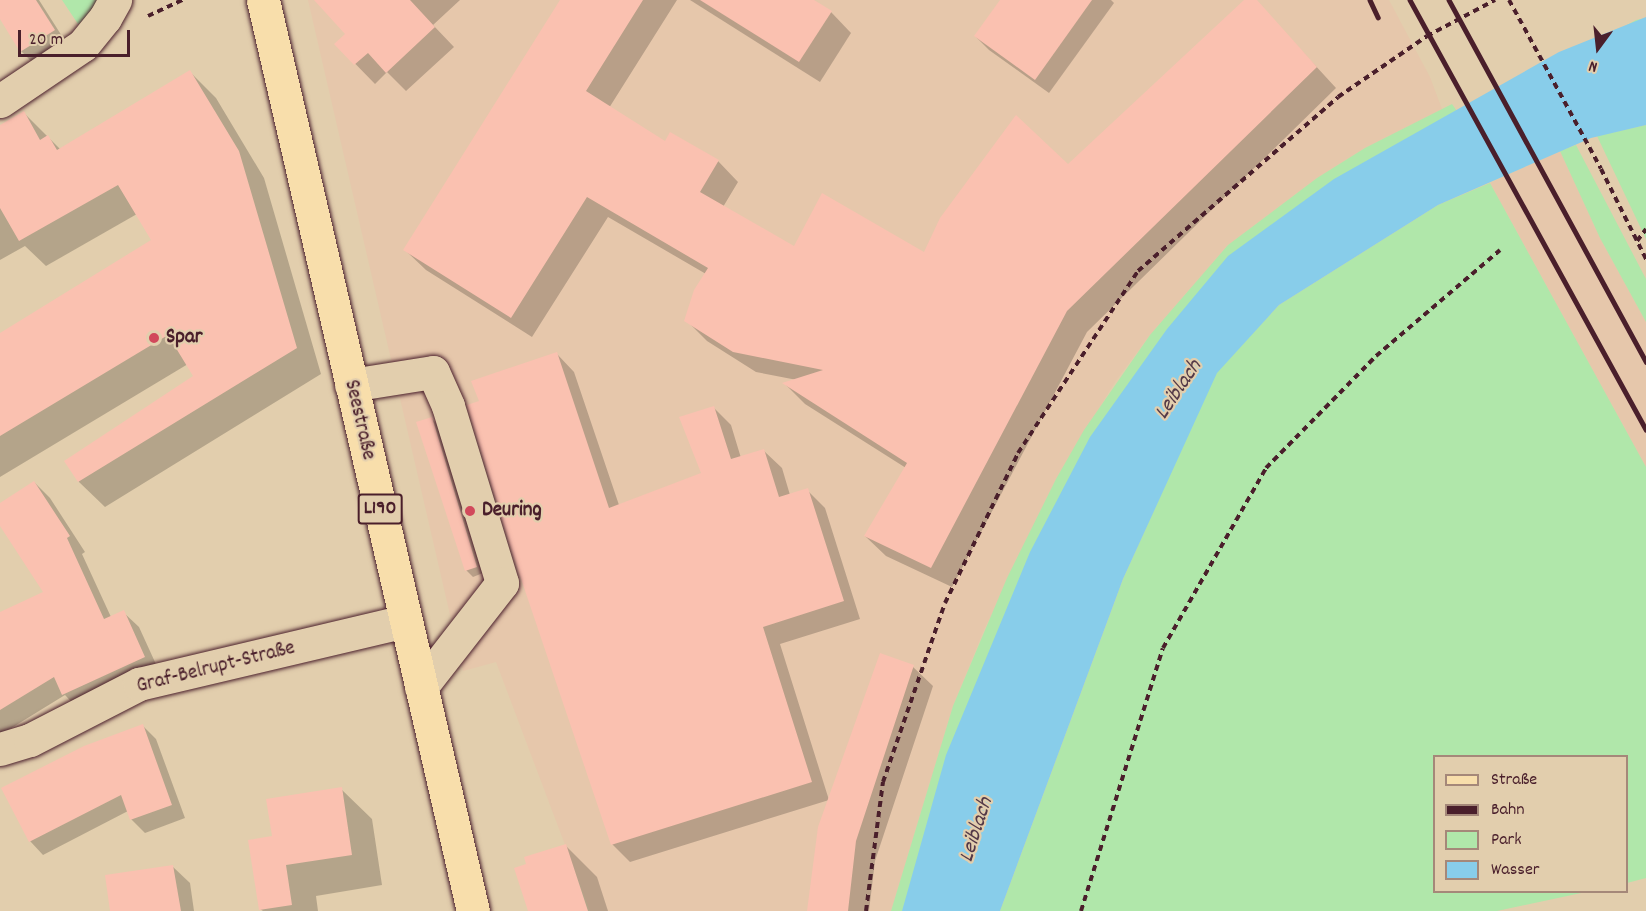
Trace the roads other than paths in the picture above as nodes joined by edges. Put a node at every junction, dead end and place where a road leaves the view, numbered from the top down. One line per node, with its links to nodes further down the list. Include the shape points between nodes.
1 (115, 0): 3 (street, via 83,45)
2 (263, 0): 4 (main road, Seestraße / L190)
3 (4, 90)
4 (351, 385): 5 (main road, Seestraße / L190); 6 (street, via 433,372 448,406 502,583)
5 (405, 621): 6 (main road, Seestraße / L190); 7 (street, Graf-Belrupt-Straße, via 139,684 30,740)
6 (421, 687): 8 (main road, Seestraße / L190)
7 (0, 749)
8 (473, 911)

